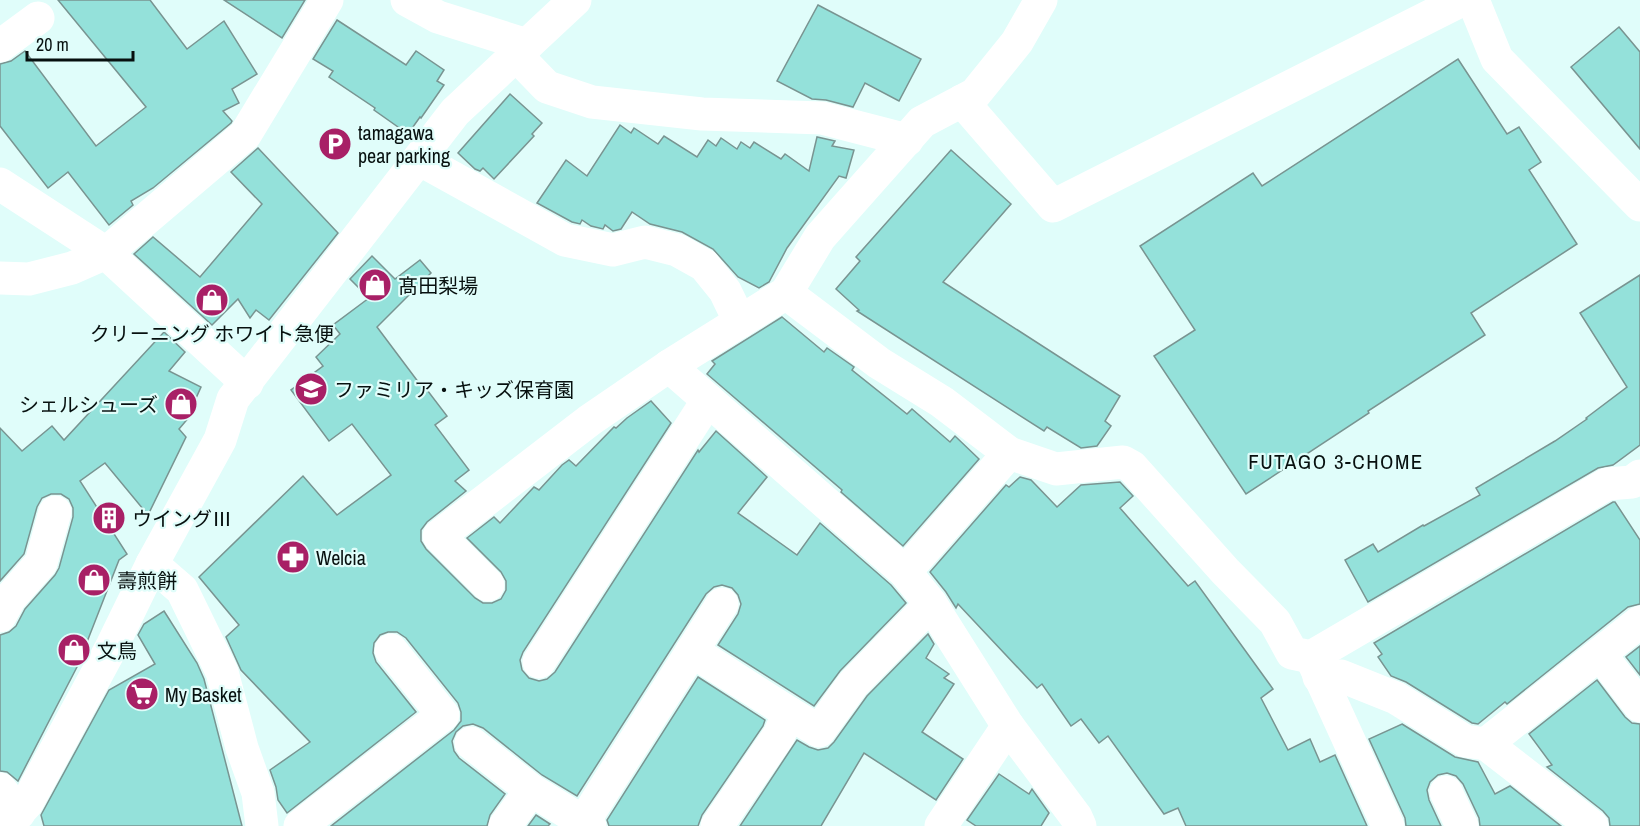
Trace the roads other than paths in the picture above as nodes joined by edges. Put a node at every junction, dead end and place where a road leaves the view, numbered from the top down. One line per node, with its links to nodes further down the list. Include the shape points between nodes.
1 (327, 0): 15 (street, via 245,135)
2 (407, 0): 9 (street, via 438,17)
3 (575, 0): 9 (street)
4 (1041, 0): 10 (street, via 1017,42 975,94)
5 (1462, 0): 10 (street, via 1053,206)
6 (1473, 0): 14 (street, via 1497,59)
7 (38, 18): 8 (street)
8 (0, 46)
9 (521, 50): 11 (street, via 547,87 592,102 702,114 822,118); 12 (street, via 455,112)
10 (962, 101): 11 (street, via 922,122)
11 (907, 140): 17 (street, via 820,237)
12 (419, 159): 18 (street, via 565,240 613,250 645,242 677,250 704,265 725,291); 20 (street)
13 (0, 184): 15 (street)
14 (1640, 205)
15 (106, 253): 16 (street, via 72,268 29,279); 20 (street)
16 (0, 278)
17 (786, 293): 18 (street); 22 (street)
18 (740, 322): 19 (street)
19 (669, 366): 21 (street); 27 (street, via 590,420 439,536)
20 (247, 382): 25 (street, via 233,399 220,440)
21 (708, 400): 26 (street); 35 (street)
22 (1009, 453): 26 (street); 36 (street, via 1056,469 1123,462 1132,467 1275,622 1292,653)
23 (1640, 476): 36 (street, via 1632,482 1607,484)
24 (55, 512): 30 (street, via 41,563 10,598)
25 (152, 564): 44 (street, via 27,802); 46 (street, via 182,590 222,672 258,793)
26 (905, 572): 29 (street)
27 (488, 585)
28 (722, 604): 33 (street)
29 (931, 604): 38 (street, via 853,684 819,730); 39 (street)
30 (0, 616)
31 (1640, 622): 34 (street)
32 (390, 650): 47 (street, via 443,715)
33 (692, 651): 38 (street); 45 (street)
34 (1600, 654): 37 (street); 41 (street)
35 (539, 662)
36 (1315, 667): 41 (street, via 1396,698 1465,741); 52 (street)
37 (1640, 706)
38 (789, 713): 49 (street, via 779,735)
39 (1008, 726): 50 (street); 51 (street)
40 (471, 743): 42 (street)
41 (1486, 744): 54 (street)
42 (531, 790): 45 (street); 48 (street)
43 (1446, 792): 53 (street)
44 (11, 815)
45 (587, 824)
46 (262, 826)
47 (300, 826)
48 (505, 826)
49 (717, 826)
50 (941, 826)
51 (1080, 826)
52 (1388, 826)
53 (1462, 826)
54 (1592, 826)

